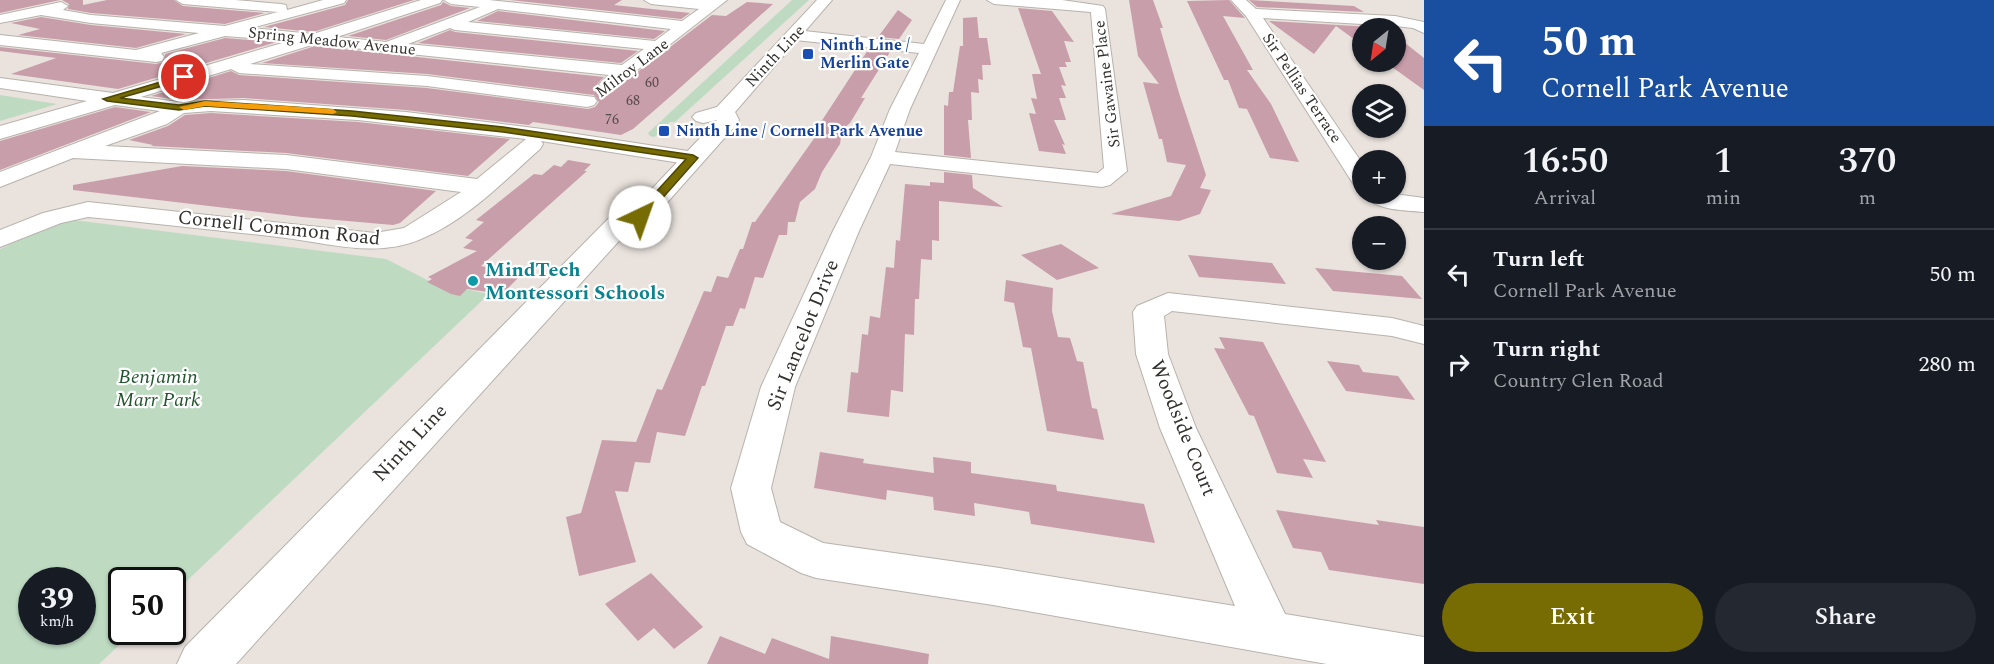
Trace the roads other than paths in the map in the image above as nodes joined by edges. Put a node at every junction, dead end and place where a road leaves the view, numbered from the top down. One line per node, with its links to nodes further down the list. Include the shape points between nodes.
1 (183, 0): 16 (street)
2 (339, 0): 16 (street)
3 (415, 0): 25 (street)
4 (435, 0): 26 (street)
5 (451, 0): 12 (street)
6 (651, 0): 13 (street)
7 (825, 0): 24 (main road, Ninth Line)
8 (954, 0): 30 (street, Sir Lancelot Drive)
9 (994, 0): 45 (street, Sir Gawaine Place, via 1098,9 1116,171 1102,180)
10 (1238, 0): 17 (street, Sir Pellias Terrace)
11 (79, 2): 15 (street)
12 (506, 3): 20 (street); 21 (street)
13 (716, 3): 21 (street, Milroy Lane)
14 (137, 7): 18 (street)
15 (40, 10): 18 (street, Spring Meadow Avenue); 19 (street)
16 (303, 10): 23 (street)
17 (1252, 13): 22 (street, via 1395,21); 46 (street, Sir Pellias Terrace)
18 (85, 18): 23 (street, Spring Meadow Avenue)
19 (0, 19)
20 (446, 24): 28 (street); 29 (street)
21 (685, 26): 28 (street, Milroy Lane)
22 (1424, 28)
23 (228, 31): 25 (street, Spring Meadow Avenue); 31 (street)
24 (795, 35): 30 (street); 44 (main road, Ninth Line, via 724,111 728,120)
25 (294, 37): 26 (street, Spring Meadow Avenue); 32 (street)
26 (314, 39): 29 (street, Spring Meadow Avenue); 33 (street)
27 (0, 40): 31 (street)
28 (660, 46): 34 (street, Milroy Lane)
29 (385, 47): 34 (street, Spring Meadow Avenue); 35 (street)
30 (929, 49): 45 (street, Sir Lancelot Drive)
31 (136, 55): 32 (street)
32 (188, 62): 37 (street)
33 (222, 67): 35 (street); 37 (street)
34 (624, 71): 38 (street, Milroy Lane)
35 (303, 73): 38 (street, via 427,81)
36 (0, 83): 37 (street)
37 (99, 98): 39 (street); 40 (street); 42 (street)
38 (587, 101): 41 (street, Milroy Lane)
39 (179, 108): 41 (street, via 183,113 339,122); 43 (street, via 160,120)
40 (0, 126)
41 (551, 129): 44 (street); 48 (street, Cornell Common Road)
42 (0, 133)
43 (70, 151): 47 (street); 48 (street, via 286,162)
44 (680, 152): 55 (main road, Ninth Line, via 640,217 618,225)
45 (882, 157): 53 (street, Sir Lancelot Drive, via 778,387 751,488 762,532 816,561 993,586)
46 (1352, 165)
47 (0, 180)
48 (480, 187): 51 (street, Cornell Common Road, via 432,224 396,240 337,237 105,209 69,213)
49 (1406, 202): 50 (street)
50 (1424, 205)
51 (0, 239)
52 (1424, 335): 53 (street, Woodside Court, via 1392,327 1168,302 1148,312 1152,354 1178,428)
53 (1269, 633): 54 (street, Sir Lancelot Drive)
54 (1424, 659)
55 (203, 664)

